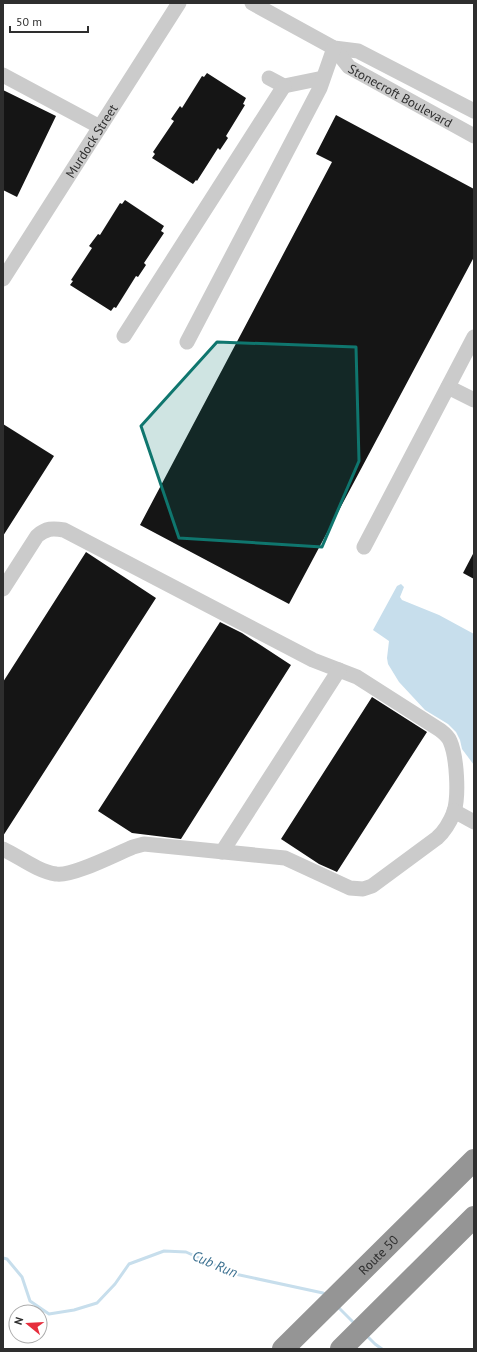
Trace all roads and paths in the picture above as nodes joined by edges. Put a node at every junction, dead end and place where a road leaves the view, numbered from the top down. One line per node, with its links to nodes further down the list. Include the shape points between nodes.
1 (179, 3): 9 (street, Murdock Street)
2 (252, 3): 3 (street, Stonecroft Boulevard)
3 (334, 48): 6 (street); 8 (street, Stonecroft Boulevard, via 358,51); 10 (street, Stonecroft Boulevard, via 349,67)
4 (3, 76): 9 (street)
5 (269, 78): 7 (street)
6 (324, 78): 7 (street); 14 (street)
7 (284, 86): 12 (street)
8 (474, 112)
9 (100, 127): 11 (street, Murdock Street)
10 (474, 136)
11 (3, 279)
12 (124, 336)
13 (474, 337): 15 (street)
14 (187, 342)
15 (448, 387): 16 (street); 17 (street)
16 (474, 400)
17 (364, 547)
18 (3, 589): 19 (street, via 37,536 53,528 64,530 313,660)
19 (339, 670): 20 (street, via 357,677 447,735 453,749 456,773); 23 (street)
20 (454, 811): 21 (street); 23 (street, via 444,831 437,838 368,888 350,888 284,858)
21 (474, 822)
22 (3, 849): 23 (street, via 56,874 70,874 144,844)
23 (222, 852)
24 (474, 1160): 26 (highway, Route 50)
25 (474, 1217): 27 (highway)
26 (283, 1349)
27 (341, 1349)

